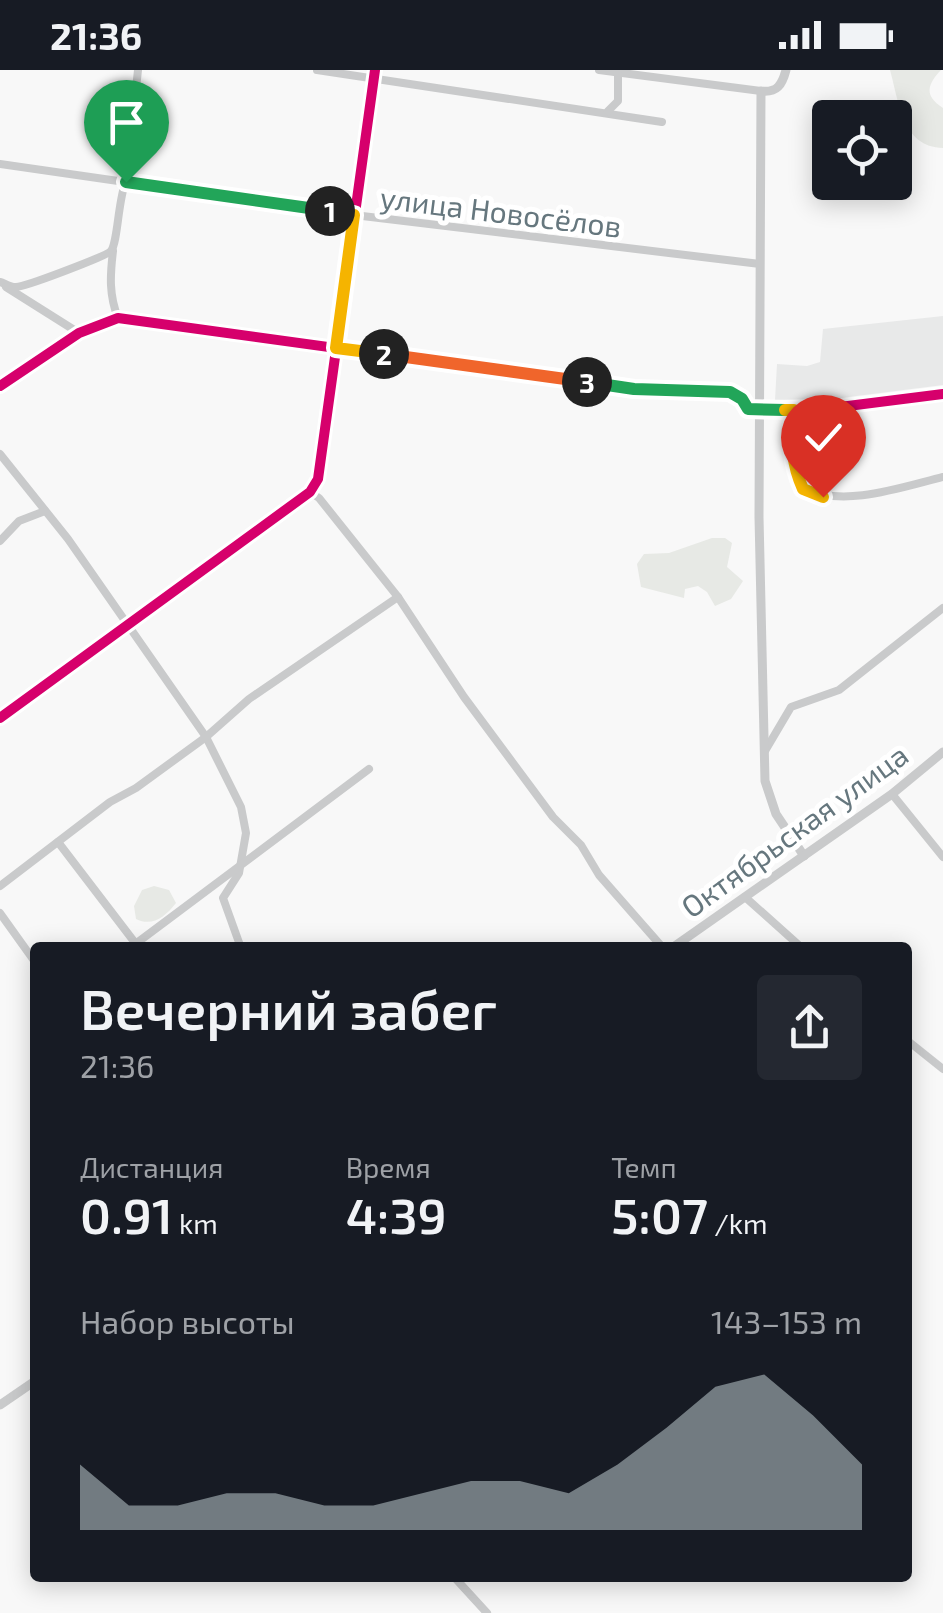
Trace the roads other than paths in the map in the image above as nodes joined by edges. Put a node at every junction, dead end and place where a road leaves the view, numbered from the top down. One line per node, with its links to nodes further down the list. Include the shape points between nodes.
1 (138, 70): 11 (street)
2 (317, 70): 6 (street)
3 (600, 70): 5 (street)
4 (786, 70): 7 (street, via 778,88)
5 (618, 72): 7 (street); 8 (street, via 618,101)
6 (374, 74): 8 (street); 12 (street)
7 (761, 91): 14 (street)
8 (604, 113): 9 (street)
9 (662, 122)
10 (0, 164): 11 (street, улица Новосёлов)
11 (126, 182): 12 (street, улица Новосёлов); 13 (street)
12 (354, 215): 14 (street, улица Новосёлов); 18 (street)
13 (114, 247): 15 (street, via 36,284 15,288); 16 (street, via 109,279)
14 (760, 264): 21 (street)
15 (0, 282): 17 (street)
16 (118, 318): 17 (street); 18 (street)
17 (78, 332): 19 (street)
18 (336, 348): 21 (street, via 634,389 730,392 748,409); 25 (street, via 321,467)
19 (0, 386)
20 (943, 394): 22 (street)
21 (760, 410): 22 (street); 34 (street)
22 (794, 410): 24 (street, via 796,475 803,489 841,498)
23 (0, 454): 26 (street)
24 (943, 477)
25 (310, 492): 28 (street); 30 (street)
26 (45, 510): 27 (street, via 20,521); 30 (street)
27 (0, 541)
28 (398, 597): 32 (street, via 249,699); 47 (street, via 553,817)
29 (943, 608): 34 (street, via 839,690 791,708)
30 (128, 624): 31 (street); 32 (street)
31 (0, 718)
32 (206, 738): 37 (street); 40 (street, via 241,807 246,833)
33 (943, 752): 36 (street, Октябрьская улица)
34 (764, 755): 38 (street, via 770,801)
35 (369, 770): 40 (street)
36 (892, 794): 38 (street, Октябрьская улица); 39 (street)
37 (58, 842): 41 (street); 44 (street)
38 (804, 856): 42 (street, Октябрьская улица)
39 (943, 857)
40 (240, 866): 45 (street); 46 (street, via 222,898)
41 (0, 886)
42 (746, 898): 48 (street, Октябрьская улица); 49 (street)
43 (0, 913): 50 (street)
44 (132, 942)
45 (140, 942)
46 (239, 942)
47 (658, 942)
48 (681, 942)
49 (795, 942)
50 (30, 955)
51 (912, 1044): 52 (street)
52 (943, 1069)
53 (30, 1384): 54 (street)
54 (0, 1405)
55 (459, 1582): 56 (street)
56 (487, 1613)

